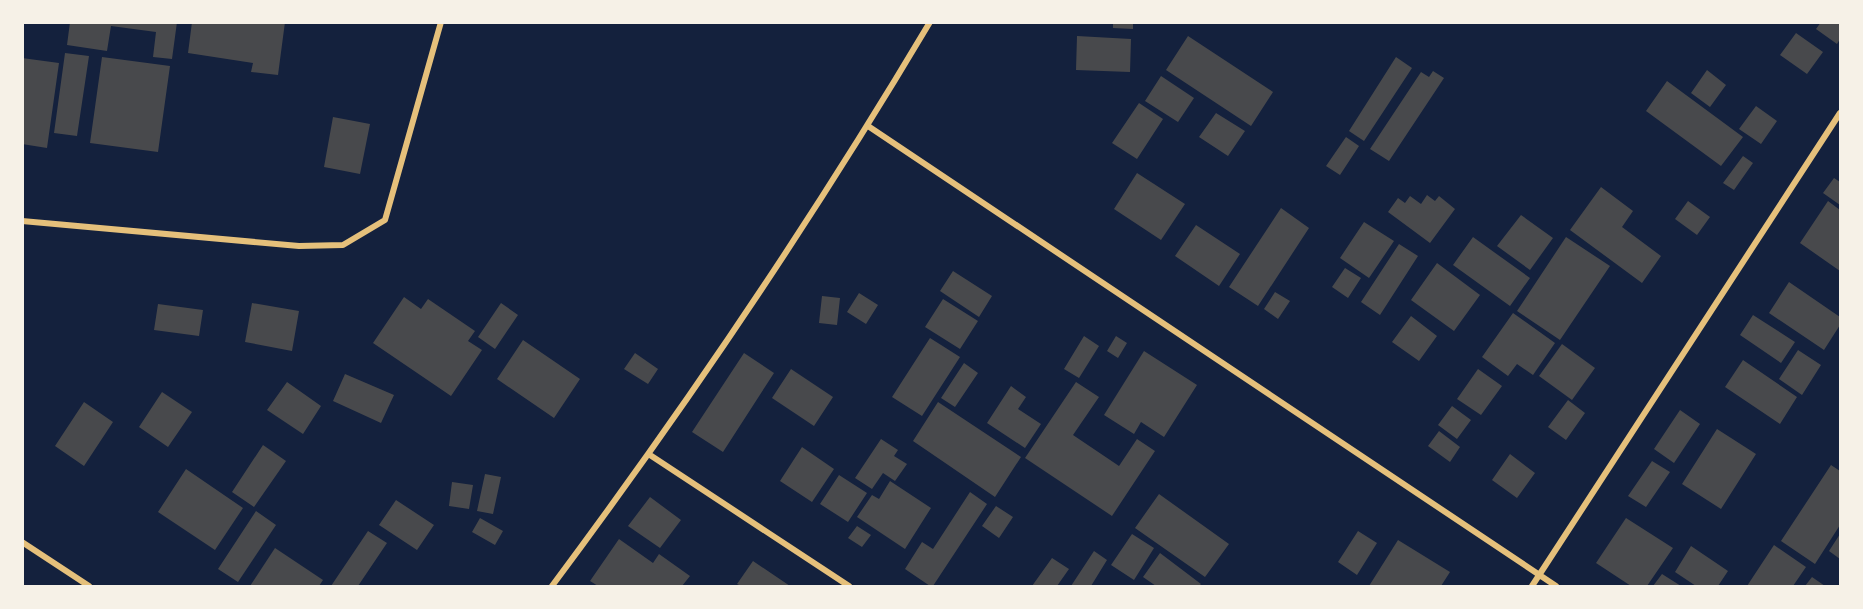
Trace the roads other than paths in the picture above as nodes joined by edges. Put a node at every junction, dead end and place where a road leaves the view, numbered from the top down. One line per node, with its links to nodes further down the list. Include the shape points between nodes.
1 (441, 22): 5 (street, via 385,220 343,245 299,246)
2 (930, 22): 4 (street)
3 (1840, 113): 8 (street)
4 (868, 126): 6 (street); 8 (street)
5 (22, 221)
6 (650, 455): 10 (street); 11 (street)
7 (22, 542): 9 (street)
8 (1539, 576): 12 (street); 13 (street)
9 (89, 586)
10 (552, 586)
11 (849, 586)
12 (1532, 586)
13 (1556, 586)

